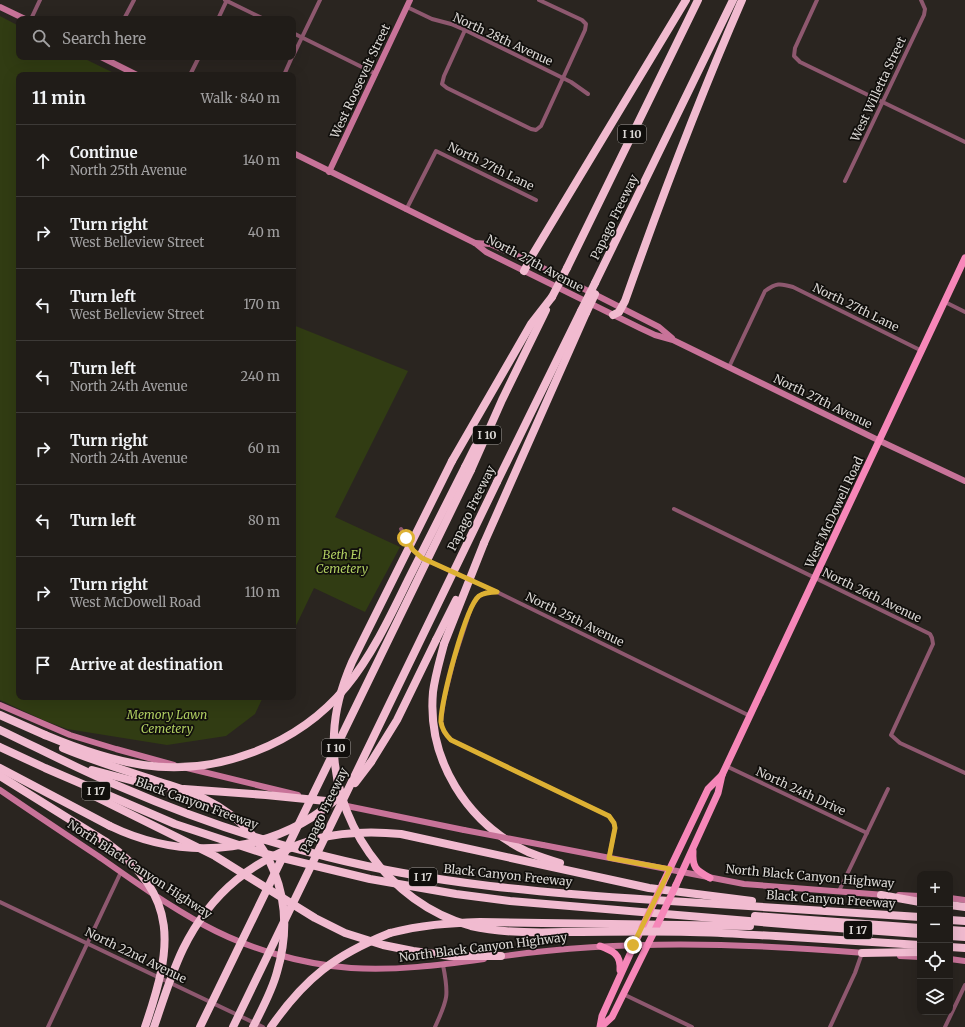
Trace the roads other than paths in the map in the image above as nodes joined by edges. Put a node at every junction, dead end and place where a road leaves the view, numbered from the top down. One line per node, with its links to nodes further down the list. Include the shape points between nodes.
1 (40, 0): 16 (street)
2 (134, 0): 17 (street)
3 (226, 0): 18 (street); 19 (street)
4 (320, 0): 22 (street)
5 (410, 0): 14 (main road, West Roosevelt Street)
6 (539, 0): 31 (street, via 586,24)
7 (686, 0): 42 (highway)
8 (698, 0): 44 (highway, Papago Freeway / I 10, bridge)
9 (733, 0): 47 (highway, Papago Freeway / I 10, bridge)
10 (742, 0): 46 (highway, via 696,110)
11 (817, 0): 33 (street, via 795,48 794,56 800,62)
12 (922, 2): 33 (street, West Willetta Street, via 924,15)
13 (0, 7): 15 (main road)
14 (407, 7): 20 (street, North 28th Avenue, via 432,19); 30 (main road, West Roosevelt Street)
15 (19, 16)
16 (32, 16)
17 (126, 16)
18 (219, 16)
19 (258, 16)
20 (466, 30): 31 (street, North 28th Avenue); 31 (street, via 442,84 510,119 536,130)
21 (296, 35): 22 (street)
22 (302, 38): 23 (street); 30 (street)
23 (296, 50)
24 (108, 60): 27 (main road)
25 (198, 60): 28 (street)
26 (291, 60): 29 (street)
27 (131, 72)
28 (192, 72)
29 (285, 72)
30 (376, 74): 36 (main road, West Roosevelt Street)
31 (563, 78): 32 (street, North 28th Avenue)
32 (588, 94)
33 (883, 101): 34 (street); 37 (street, West Willetta Street)
34 (965, 142)
35 (296, 155): 36 (main road, North 27th Avenue)
36 (330, 172): 39 (main road, North 27th Avenue)
37 (845, 181)
38 (536, 200): 39 (street, North 27th Lane, via 436,151)
39 (406, 210): 40 (main road, North 27th Avenue)
40 (475, 243): 42 (main road, North 27th Avenue, via 490,244); 43 (main road, North 27th Avenue, via 486,252)
41 (965, 258): 45 (main road, West McDowell Road)
42 (529, 261): 43 (highway); 46 (main road, North 27th Avenue)
43 (524, 272): 49 (main road, North 27th Avenue)
44 (552, 297): 54 (highway, Papago Freeway / I 10); 109 (highway, bridge, via 531,324 452,461 343,684 337,709 334,756 344,803 361,842 389,877 413,897 447,917 471,926 542,932 690,932)
45 (945, 302): 48 (street); 51 (main road, West McDowell Road)
46 (622, 308): 49 (highway); 50 (main road, North 27th Avenue, via 659,327)
47 (584, 312): 58 (highway); 129 (highway, Papago Freeway / I 10, bridge, via 496,482)
48 (965, 312)
49 (613, 314): 50 (main road, North 27th Avenue, via 655,335)
50 (673, 340): 52 (main road, North 27th Avenue)
51 (922, 351): 52 (street, North 27th Lane, via 792,287 781,284 765,291); 53 (main road, West McDowell Road)
52 (729, 367): 53 (main road, North 27th Avenue)
53 (880, 442): 55 (main road, North 27th Avenue); 59 (main road, West McDowell Road)
54 (468, 468): 65 (highway, bridge, via 363,663 337,697 294,732 264,748 240,756 194,766 171,767 143,765 113,758); 128 (highway, Papago Freeway / I 10, bridge)
55 (965, 481)
56 (674, 509): 59 (street, North 26th Avenue)
57 (401, 529): 60 (street, North 25th Avenue, via 413,550 422,558)
58 (484, 543): 69 (highway, bridge, via 397,720 372,762 354,784 329,806 302,824 248,844 204,848 160,844 110,826); 83 (highway, bridge, via 444,644 433,691 434,728 438,748 453,785 467,805 485,823 528,851)
59 (815, 578): 62 (main road, West McDowell Road); 71 (street, North 26th Avenue, via 930,634 933,644 891,735 900,743)
60 (497, 592): 62 (street, North 25th Avenue); 79 (street, via 479,596 471,608 444,700 441,722 444,732 451,740 609,816 615,828)
61 (0, 705): 76 (main road, North Black Canyon Highway, via 70,735 116,749)
62 (750, 716): 68 (main road, West McDowell Road)
63 (4, 717): 65 (highway)
64 (0, 730): 67 (highway, Black Canyon Freeway / I 17)
65 (44, 737): 130 (highway, bridge, via 74,753 205,798 239,822 260,844 280,887 285,911 285,931 275,979)
66 (0, 747): 70 (highway, Black Canyon Freeway / I 17)
67 (73, 766): 76 (highway, via 149,785); 95 (highway, Black Canyon Freeway / I 17, via 134,793 227,828 323,856 400,873 538,891)
68 (726, 766): 72 (main road, West McDowell Road); 77 (street, North 24th Drive)
69 (0, 768)
70 (45, 768): 92 (highway, Black Canyon Freeway / I 17, via 148,813 208,836 266,854 376,880 456,894); 117 (highway, via 85,791 215,856 315,918 345,933 413,952 450,956)
71 (965, 774)
72 (722, 775): 78 (main road, West McDowell Road, via 718,794); 80 (main road, West McDowell Road, via 708,789)
73 (0, 776): 126 (highway, bridge, via 106,842 124,855 146,880 162,916 165,956)
74 (0, 790): 81 (main road, North Black Canyon Highway)
75 (888, 790): 77 (street)
76 (326, 801): 79 (main road, North Black Canyon Highway, bridge)
77 (867, 833): 85 (street)
78 (693, 848): 82 (main road, West McDowell Road); 84 (main road, via 695,867)
79 (609, 858): 80 (main road, North Black Canyon Highway)
80 (670, 869): 82 (main road, North Black Canyon Highway); 107 (main road, West McDowell Road, bridge)
81 (121, 872): 106 (street); 121 (main road, North Black Canyon Highway, via 205,926 254,947 294,959 366,969)
82 (682, 872): 84 (main road, North Black Canyon Highway); 108 (main road, West McDowell Road, bridge)
83 (591, 874): 95 (highway, via 649,888); 127 (highway, bridge, via 401,834 361,832 315,839 251,868 210,905 182,950)
84 (710, 878): 85 (main road, North Black Canyon Highway, via 744,884)
85 (839, 891): 86 (main road, North Black Canyon Highway)
86 (881, 895): 87 (main road, North Black Canyon Highway); 90 (highway)
87 (917, 896)
88 (953, 898): 89 (main road)
89 (965, 900)
90 (917, 901)
91 (0, 902): 106 (street, North 22nd Avenue)
92 (535, 903): 99 (highway, Black Canyon Freeway / I 17); 100 (highway, via 540,900)
93 (953, 905): 94 (highway)
94 (965, 907)
95 (812, 909): 96 (highway, Black Canyon Freeway / I 17)
96 (917, 917)
97 (953, 920): 98 (highway)
98 (965, 921)
99 (796, 925): 103 (highway, Black Canyon Freeway / I 17); 132 (highway, bridge, via 480,922 415,927 390,933 343,955 304,985)
100 (917, 928)
101 (953, 930): 102 (highway)
102 (965, 931)
103 (917, 934)
104 (953, 936): 105 (highway)
105 (965, 937)
106 (88, 944): 125 (street); 131 (street, North 22nd Avenue)
107 (633, 945): 108 (main road, North Black Canyon Highway); 110 (main road, North Black Canyon Highway); 122 (main road, West McDowell Road)
108 (647, 945): 114 (main road, North Black Canyon Highway, via 826,949); 124 (main road, West McDowell Road)
109 (917, 945)
110 (600, 946): 117 (main road, North Black Canyon Highway); 122 (main road, via 612,951 619,958)
111 (953, 947): 112 (highway)
112 (965, 948)
113 (917, 952): 114 (highway)
114 (862, 953): 118 (main road, North Black Canyon Highway); 136 (street)
115 (953, 953): 116 (highway)
116 (965, 953)
117 (501, 956): 121 (main road, North Black Canyon Highway)
118 (917, 957)
119 (953, 960): 120 (main road)
120 (965, 961)
121 (443, 965): 133 (street, via 447,998)
122 (619, 976): 134 (main road, West McDowell Road, via 602,1016)
123 (965, 985): 137 (street)
124 (623, 994): 134 (main road, West McDowell Road, via 612,1017); 135 (street)
125 (48, 1027)
126 (145, 1027)
127 (154, 1027)
128 (200, 1027)
129 (233, 1027)
130 (253, 1027)
131 (263, 1027)
132 (271, 1027)
133 (435, 1027)
134 (601, 1027)
135 (692, 1027)
136 (830, 1027)
137 (945, 1027)

